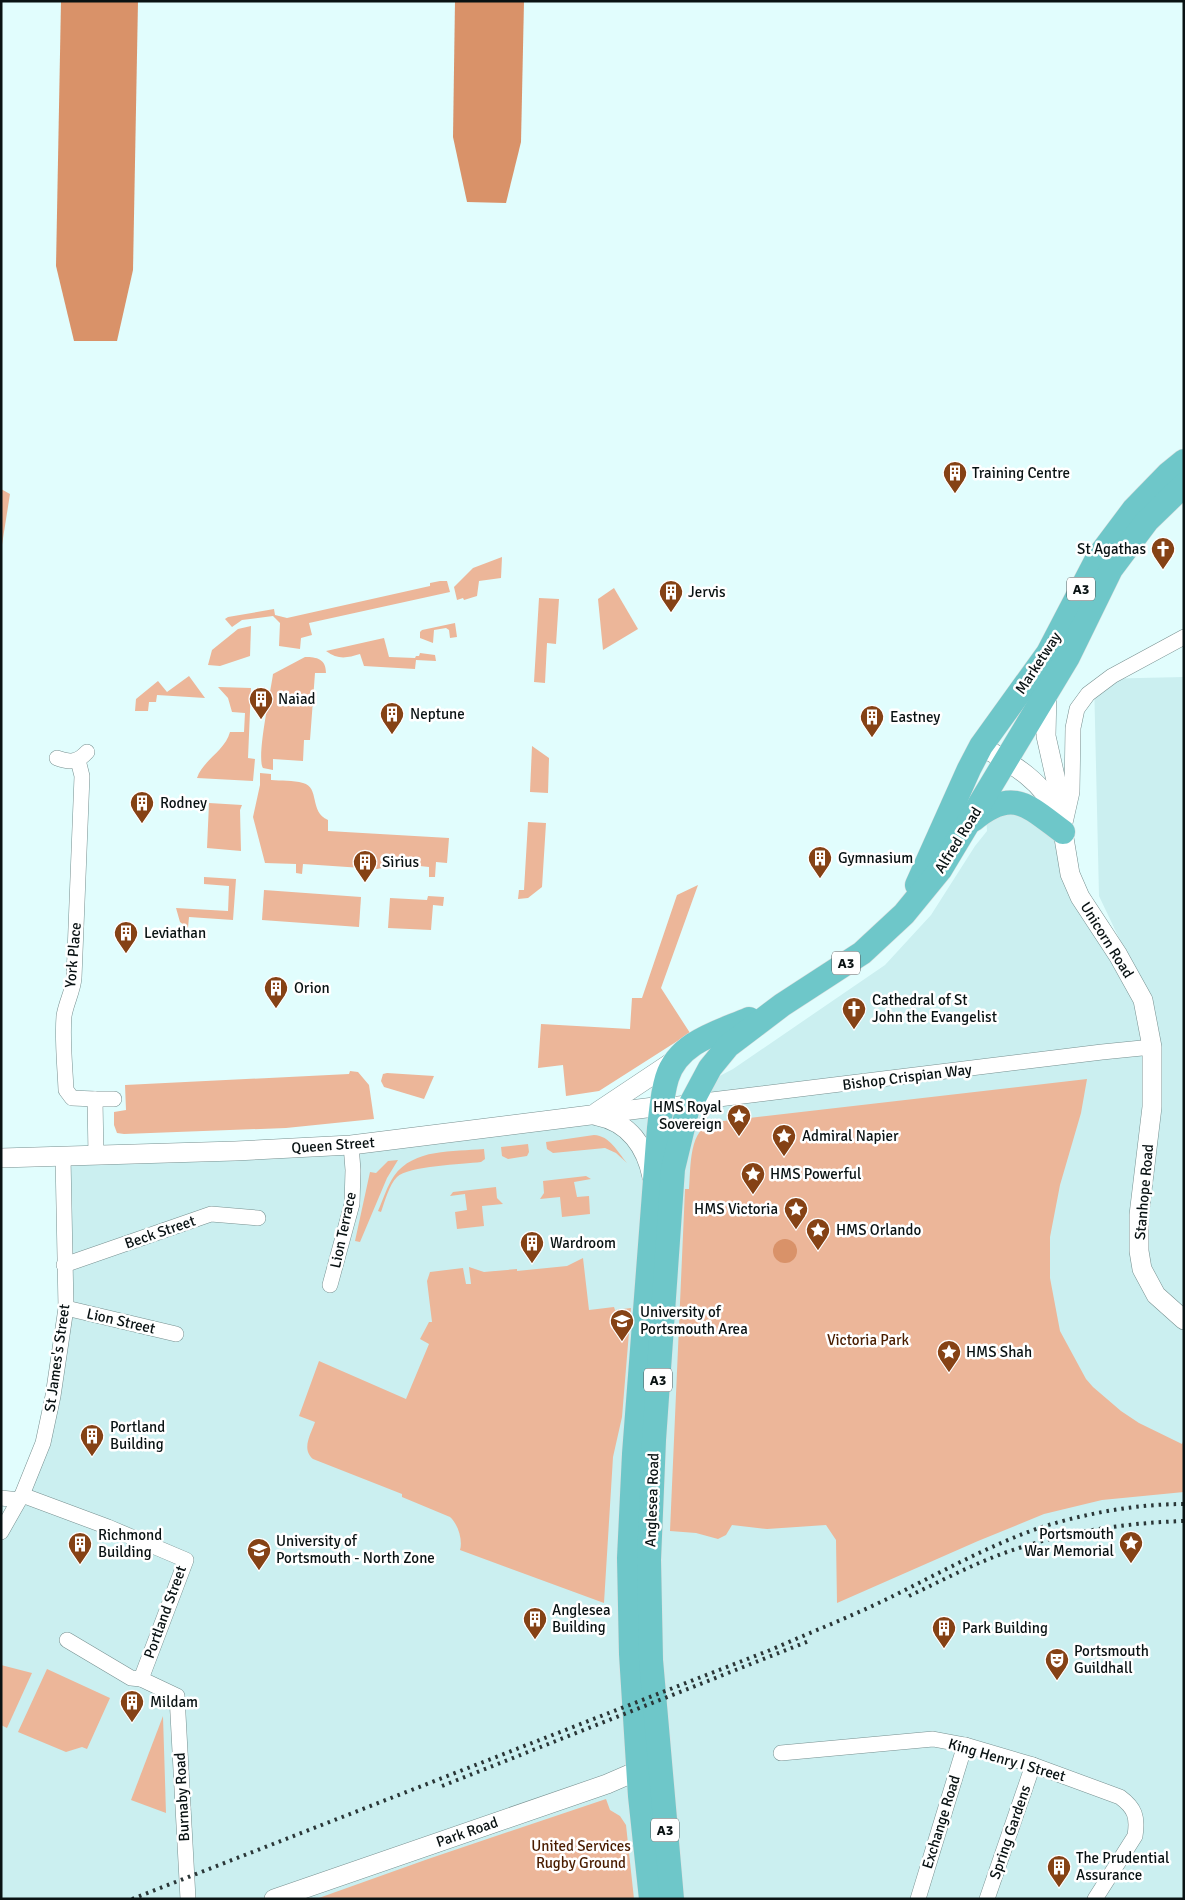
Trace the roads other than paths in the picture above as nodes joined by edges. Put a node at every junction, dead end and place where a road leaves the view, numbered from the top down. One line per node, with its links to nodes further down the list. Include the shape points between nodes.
1 (1184, 461): 5 (main road, Marketway / A3, via 1134,509 1098,557 1048,653)
2 (1184, 485): 4 (main road, Marketway / A3, via 1147,521 1111,569 1068,657)
3 (1184, 637): 9 (street, via 1112,676 1088,694 1077,709 1073,728 1072,792)
4 (1047, 691): 6 (main road, Marketway / A3); 9 (street, Unicorn Road, via 1046,736 1059,794)
5 (983, 744): 6 (street, Unicorn Road); 10 (main road, Alfred Road / A3)
6 (1009, 756): 8 (main road, Alfred Road / A3); 9 (street, Unicorn Road, via 1044,793)
7 (57, 758): 15 (street, York Place, via 69,762 83,756 74,978 64,1021 66,1090 72,1098)
8 (970, 823): 9 (main road, via 996,805 1015,802 1029,807); 10 (main road, Alfred Road / A3, via 940,870)
9 (1063, 832): 13 (street, Unicorn Road, via 1073,881 1143,1000)
10 (904, 914): 11 (main road, Alfred Road / A3, via 862,953)
11 (782, 1005): 12 (main road, Alfred Road / A3); 14 (main road, Alfred Road / A3, via 703,1039)
12 (745, 1032): 17 (main road, Alfred Road / A3, via 710,1068); 18 (main road, A3, via 703,1059 679,1092)
13 (1152, 1048): 17 (street, Bishop Crispian Way); 29 (street, Stanhope Road, via 1152,1107 1139,1215 1139,1251 1142,1269 1152,1289)
14 (678, 1058): 18 (main road, Alfred Road / A3, via 667,1079); 19 (street)
15 (94, 1099): 16 (street); 21 (street)
16 (114, 1099)
17 (690, 1104): 18 (street, Bishop Crispian Way); 40 (main road, Anglesea Road / A3, via 673,1169 652,1469)
18 (662, 1106): 19 (street, Queen Street); 24 (main road, Anglesea Road / A3)
19 (589, 1115): 20 (street, Queen Street); 24 (street, via 612,1120 634,1136 649,1163)
20 (351, 1144): 21 (street, Queen Street); 27 (street, Lion Terrace, via 352,1204)
21 (96, 1156): 22 (street, Queen Street)
22 (64, 1157): 23 (street, Queen Street); 26 (street, St James's Street)
23 (1, 1158)
24 (654, 1192): 40 (main road, Anglesea Road / A3, via 629,1558 631,1654)
25 (258, 1218): 26 (street, Beck Street, via 210,1214)
26 (64, 1265): 28 (street, St James's Street)
27 (330, 1284)
28 (66, 1308): 30 (street, Lion Street); 31 (street, St James's Street, via 43,1442)
29 (1184, 1320)
30 (176, 1334)
31 (20, 1497): 32 (street); 33 (street, St James's Street); 35 (street, Portland Street, via 108,1527 186,1560)
32 (1, 1498)
33 (1, 1532)
34 (67, 1640): 35 (street, via 131,1678)
35 (141, 1679): 36 (street, Portland Street)
36 (177, 1696): 41 (street, Burnaby Road)
37 (965, 1745): 38 (street, King Henry I Street, via 933,1739); 39 (street, King Henry I Street); 45 (street, Exchange Road)
38 (780, 1753)
39 (1034, 1765): 46 (street, Spring Gardens); 47 (street, King Henry I Street, via 1120,1797 1134,1811 1135,1836)
40 (649, 1766): 42 (street, Park Road, via 594,1789); 43 (main road, Anglesea Road / A3); 44 (main road, Anglesea Road / A3)
41 (188, 1899)
42 (274, 1899)
43 (651, 1899)
44 (672, 1899)
45 (918, 1899)
46 (987, 1899)
47 (1095, 1899)

